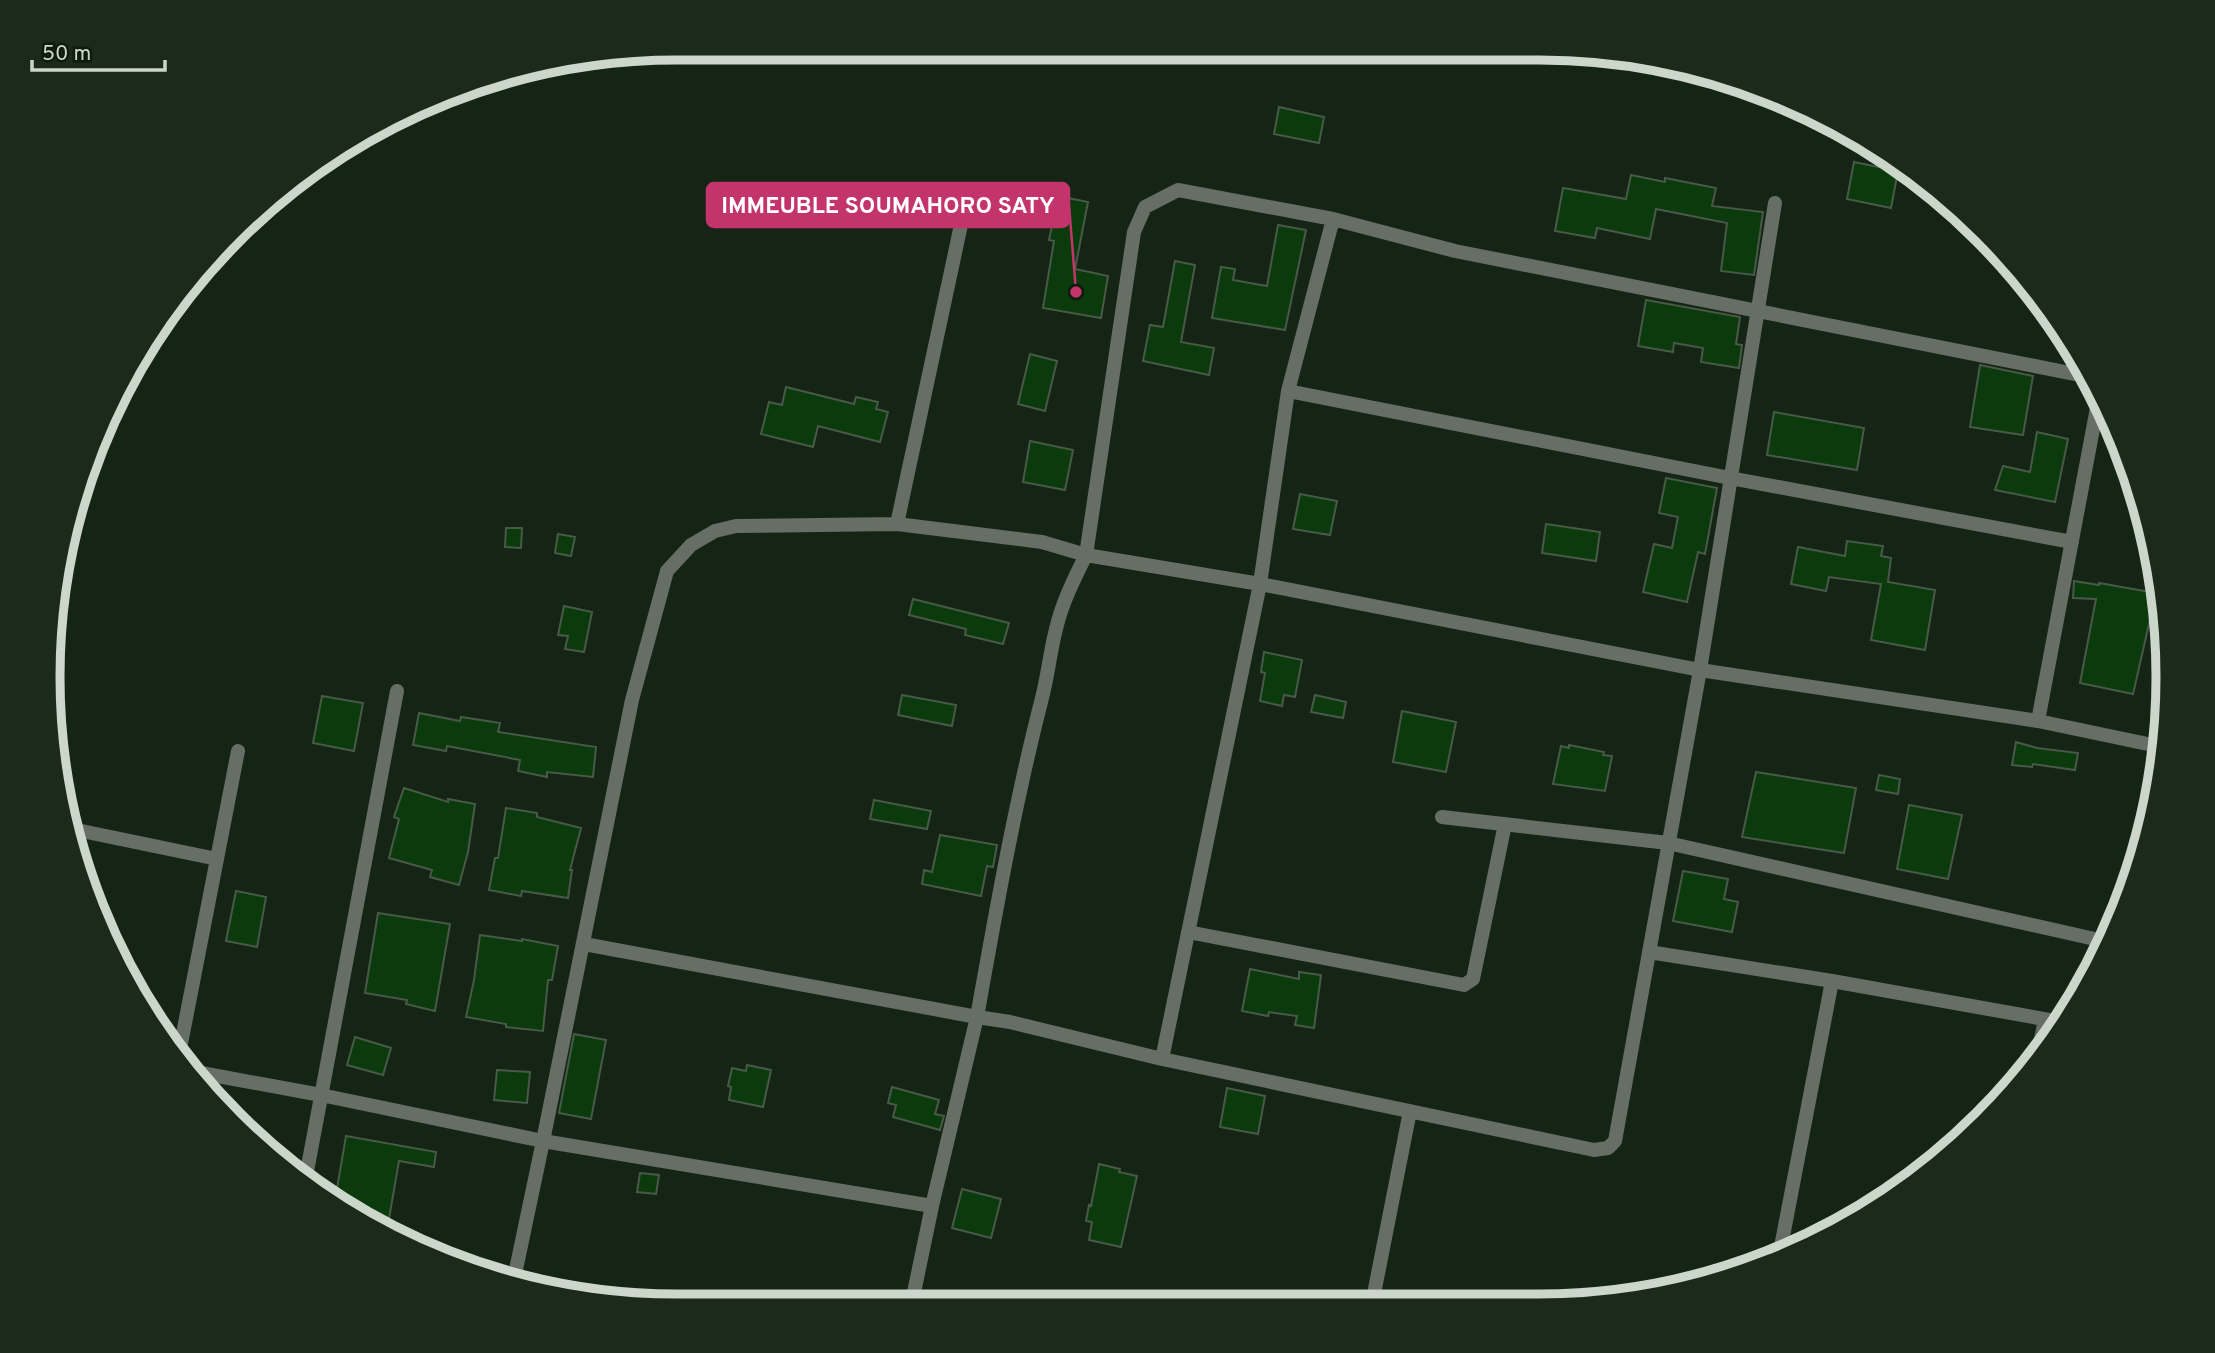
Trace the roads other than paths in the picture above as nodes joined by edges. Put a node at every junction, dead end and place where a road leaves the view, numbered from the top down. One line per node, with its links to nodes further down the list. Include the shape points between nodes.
1 (1775, 203): 4 (street)
2 (1332, 219): 4 (street, via 1455,251); 6 (street); 11 (street, via 1178,190 1145,207 1134,232)
3 (962, 220): 9 (street)
4 (1758, 312): 5 (street); 8 (street)
5 (2076, 374)
6 (1288, 391): 8 (street); 12 (street)
7 (2096, 413): 10 (street)
8 (1730, 478): 10 (street); 13 (street)
9 (897, 524): 11 (street, via 1042,542); 25 (street, via 736,526 715,531 691,545 667,571 632,700)
10 (2072, 542): 15 (street)
11 (1086, 555): 12 (street); 28 (street, via 1056,628)
12 (1260, 584): 13 (street); 23 (street)
13 (1700, 670): 15 (street); 21 (street)
14 (397, 691): 35 (street)
15 (2038, 721): 16 (street)
16 (2151, 745)
17 (238, 751): 22 (street)
18 (1442, 817): 19 (street)
19 (1505, 824): 21 (street); 23 (street, via 1473,979 1464,985)
20 (80, 832): 22 (street)
21 (1668, 843): 24 (street); 26 (street)
22 (217, 859): 32 (street)
23 (1188, 932): 33 (street)
24 (2097, 939)
25 (584, 944): 28 (street); 37 (street)
26 (1649, 952): 27 (street); 36 (street, via 1615,1141 1608,1149 1594,1150)
27 (1832, 981): 29 (street); 40 (street)
28 (976, 1017): 33 (street); 39 (street)
29 (2045, 1019): 30 (street); 31 (street)
30 (2051, 1020)
31 (2042, 1032)
32 (181, 1044)
33 (1162, 1059): 36 (street)
34 (205, 1074): 35 (street)
35 (321, 1095): 37 (street); 38 (street)
36 (1410, 1111): 43 (street)
37 (543, 1141): 39 (street); 41 (street)
38 (307, 1170)
39 (932, 1206): 42 (street)
40 (1782, 1244)
41 (516, 1272)
42 (914, 1294)
43 (1374, 1294)

